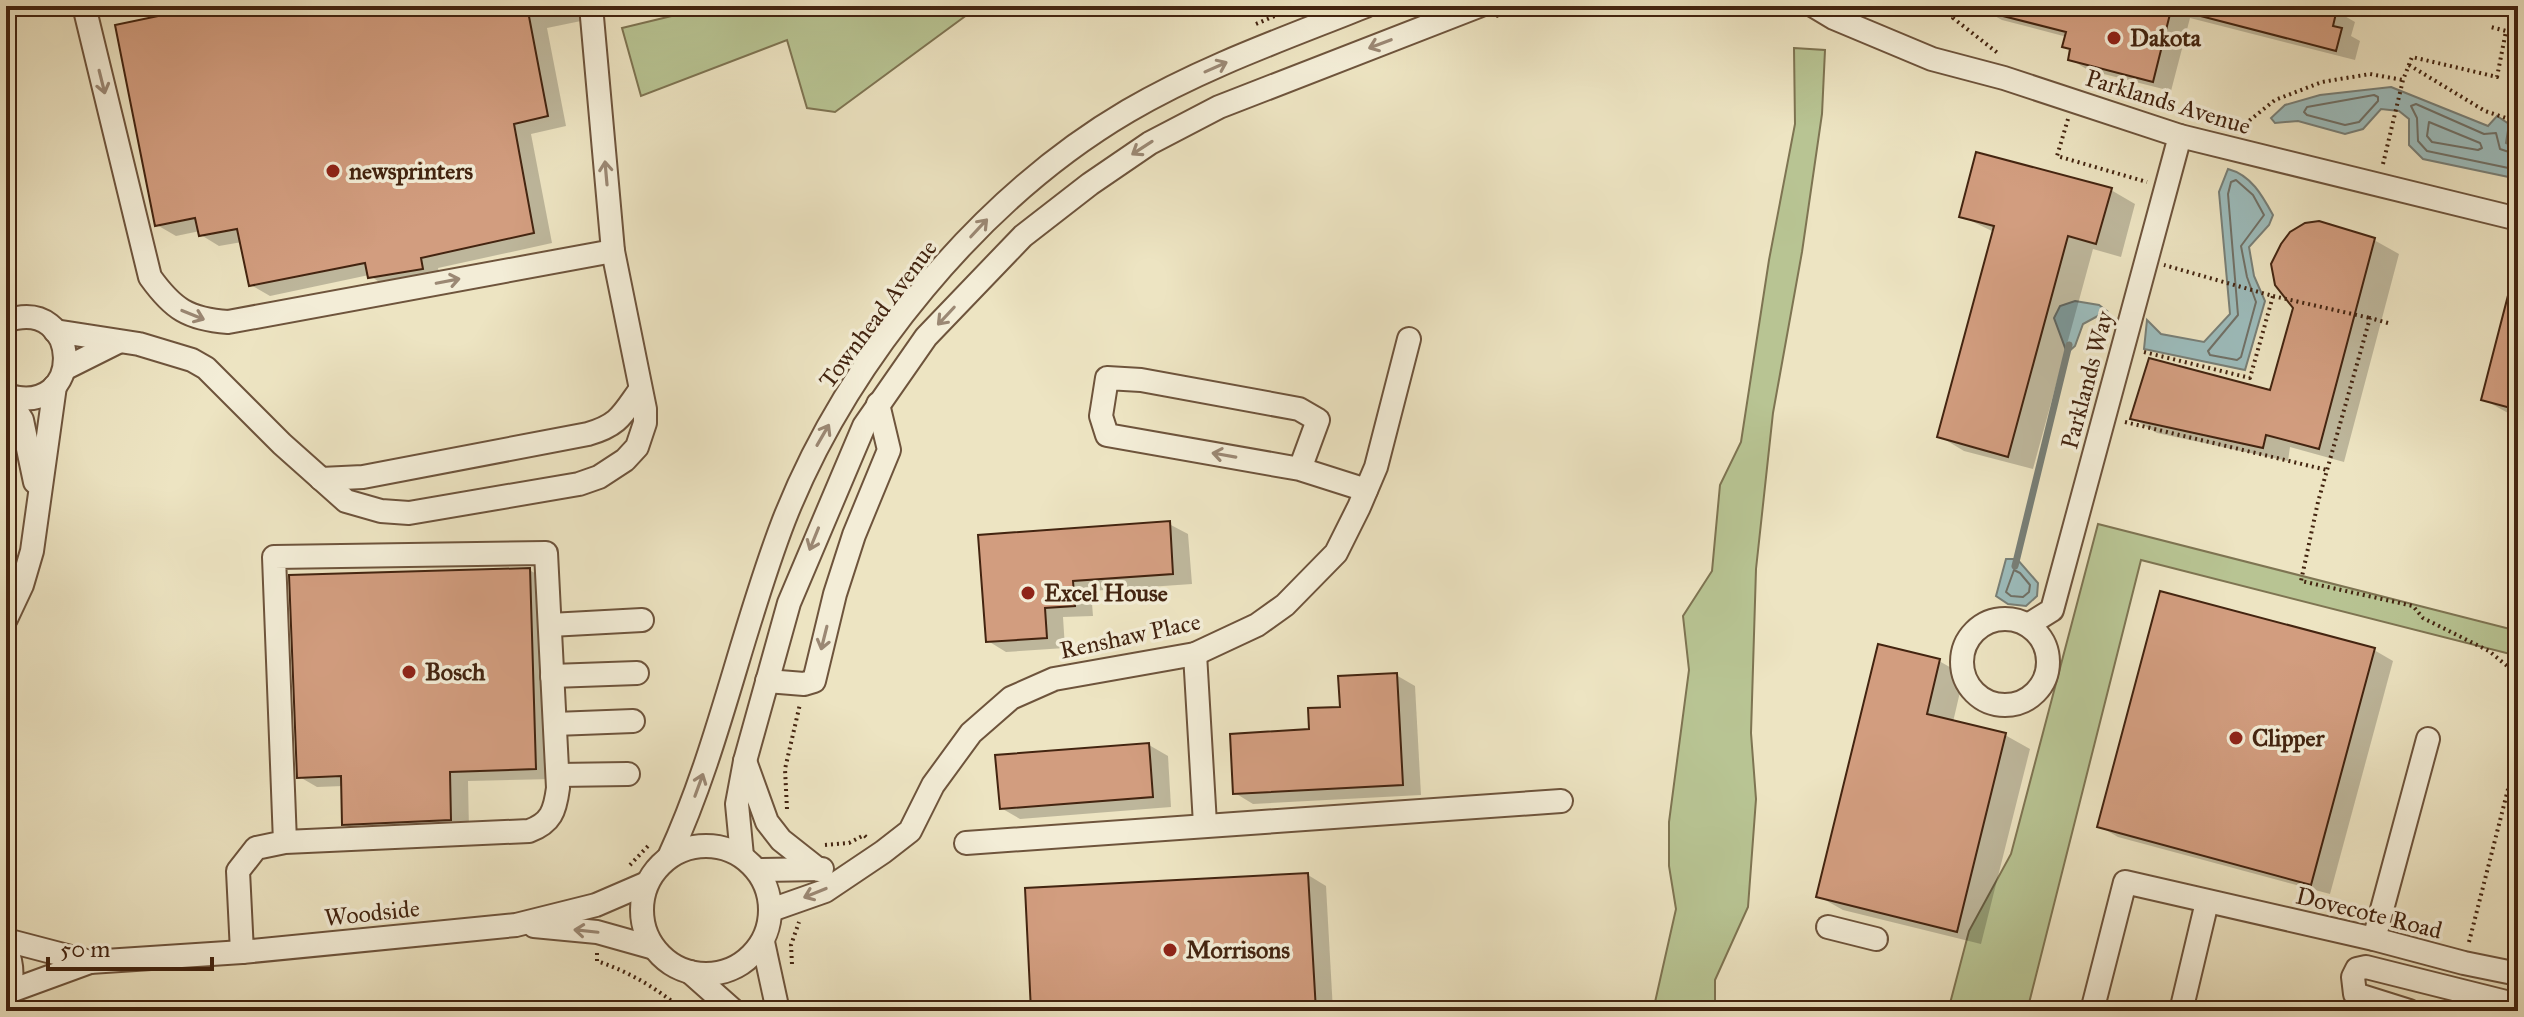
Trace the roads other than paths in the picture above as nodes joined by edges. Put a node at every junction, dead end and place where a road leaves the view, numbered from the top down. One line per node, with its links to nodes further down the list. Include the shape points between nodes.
1 (84, 6): 8 (street, one-way to 8, via 150,277 165,299 184,313 228,322)
2 (591, 6): 8 (street, one-way to 2)
3 (1366, 6): 39 (street, Townhead Avenue, one-way to 3, via 703,775 758,591 814,452 868,364 925,286 987,219 1127,111 1225,63)
4 (1479, 6): 16 (street, one-way to 16, via 1219,107 1150,143 1023,236 926,337)
5 (1814, 6): 6 (street, Parklands Avenue, via 1908,50)
6 (2180, 136): 7 (street, Parklands Avenue); 24 (street, Parklands Way, via 2052,610)
7 (2518, 219)
8 (613, 251): 14 (street)
9 (6, 321): 10 (street, via 30,317)
10 (55, 331): 12 (street); 13 (street, via 65,349)
11 (1409, 339): 19 (street, Renshaw Place)
12 (118, 342): 13 (street); 18 (street, via 164,349 206,368)
13 (60, 377): 15 (street, via 32,399); 20 (street)
14 (640, 390): 18 (street, via 618,421 588,434 363,477); 18 (street, via 645,423 637,447 613,469 579,484 409,513 346,501)
15 (6, 395): 20 (street, via 22,420)
16 (878, 404): 28 (street, one-way to 28, via 817,532); 28 (street, one-way to 28, via 889,450 844,564 814,681)
17 (1300, 469): 17 (street, one-way to 17, via 1107,435 1101,416 1107,378 1299,409 1318,420); 19 (street)
18 (321, 479)
19 (1366, 490): 25 (street, Renshaw Place, via 1336,553 1285,605 1257,625)
20 (38, 499): 21 (street, via 32,551)
21 (6, 619)
22 (642, 620): 23 (street)
23 (550, 625): 27 (street); 37 (street, via 546,553 274,557)
24 (2028, 625)
25 (1195, 654): 36 (street); 41 (street, Renshaw Place, via 1054,679 1011,698 971,733 933,785 910,831)
26 (637, 673): 27 (street)
27 (552, 676): 30 (street)
28 (767, 681): 32 (street)
29 (633, 721): 30 (street)
30 (555, 724): 34 (street)
31 (2428, 739): 49 (street)
32 (745, 761): 40 (street, via 737,804); 42 (street, via 767,822)
33 (628, 774): 34 (street)
34 (558, 775): 37 (street, via 555,809 545,825 529,831)
35 (1561, 801): 36 (street)
36 (1205, 824): 38 (street)
37 (285, 842): 54 (street, via 256,848 238,871)
38 (966, 843)
39 (669, 857): 40 (street, via 705,845 725,848); 43 (street)
40 (750, 863): 42 (street); 45 (street, via 768,888)
41 (855, 869): 42 (street); 45 (street, Renshaw Place, one-way to 45, via 825,891)
42 (819, 870)
43 (647, 883): 46 (street, Woodside, via 596,905); 53 (street, via 642,917)
44 (2207, 902): 49 (street, Dovecote Road); 62 (street, Dovecote Road, via 2125,882); 63 (street)
45 (771, 910): 51 (street)
46 (516, 925): 53 (street, Woodside, one-way to 46, via 597,932); 54 (street, Woodside)
47 (1828, 927): 48 (street)
48 (1876, 939)
49 (2374, 939): 57 (street, Dovecote Road)
50 (6, 940): 55 (street, Woodside)
51 (763, 942): 56 (street, via 731,970); 61 (street)
52 (6, 948): 58 (street, Woodside, via 12,964)
53 (654, 948): 56 (street)
54 (242, 952): 55 (street, Woodside)
55 (90, 962): 58 (street, Woodside)
56 (690, 972): 60 (street)
57 (2518, 974)
58 (7, 994)
59 (2518, 1005): 64 (street, via 2357,969 2355,994)
60 (734, 1011)
61 (778, 1011)
62 (2092, 1011)
63 (2181, 1011)
64 (2409, 1011)

